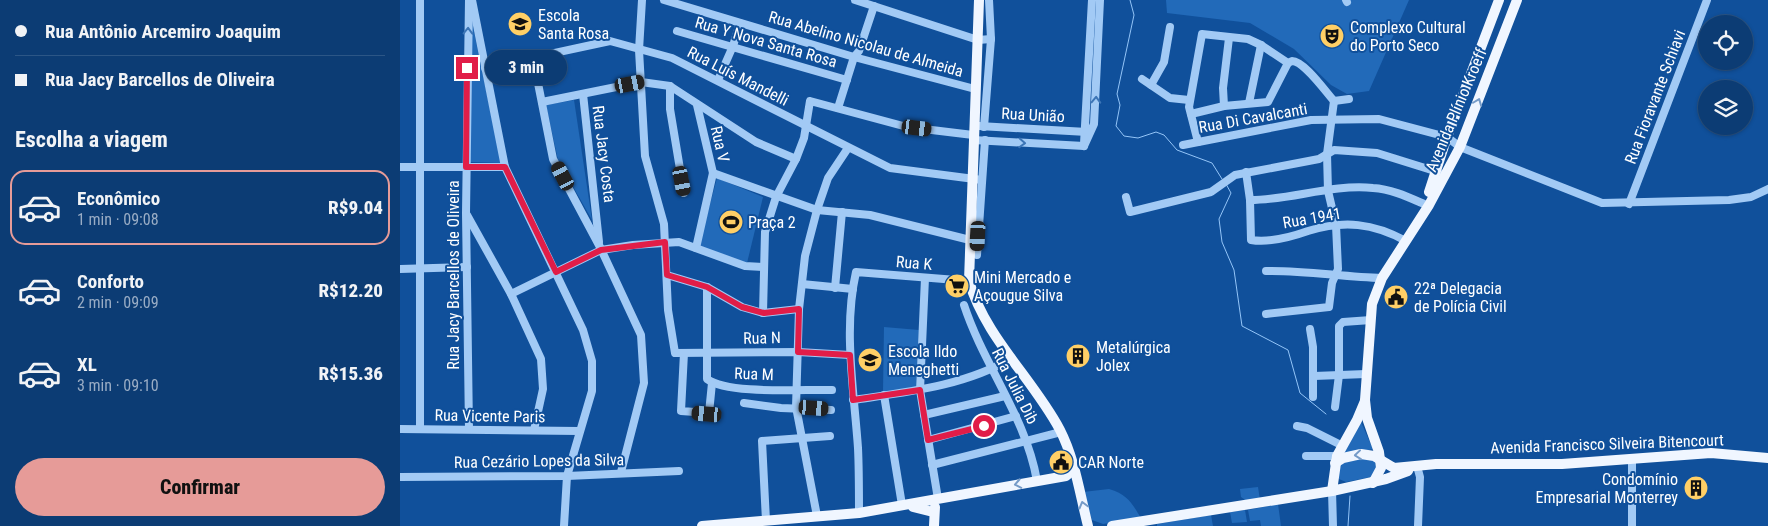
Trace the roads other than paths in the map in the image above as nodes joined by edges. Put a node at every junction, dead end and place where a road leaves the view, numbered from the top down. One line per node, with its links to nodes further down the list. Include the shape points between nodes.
1 (420, 0): 57 (street)
2 (470, 0): 26 (street); 58 (street, Rua Jacy Barcellos de Oliveira, one-way to 2)
3 (642, 0): 22 (street)
4 (664, 0): 14 (street, Rua Abelino Nicolau de Almeida)
5 (855, 0): 13 (street)
6 (979, 0): 19 (main road)
7 (990, 0): 18 (street)
8 (1092, 0): 47 (street)
9 (1100, 0): 47 (street, one-way to 9, via 1094,124)
10 (1499, 0): 48 (main road, Avenida Plínio Kroeff)
11 (1517, 0): 52 (main road, Avenida Plínio Kroeff, one-way to 11)
12 (1706, 0): 71 (street, Rua Fioravante Schiavi)
13 (874, 6): 19 (street); 23 (street)
14 (740, 23): 21 (street); 23 (street, Rua Abelino Nicolau de Almeida)
15 (1170, 27): 31 (street, via 1164,62)
16 (678, 31): 21 (street, Rua Y Nova Santa Rosa)
17 (1229, 38): 20 (street, via 1248,39); 36 (street, via 1202,34); 41 (street)
18 (991, 39): 19 (street); 46 (street)
19 (978, 40): 33 (main road)
20 (1261, 45): 25 (street); 39 (street)
21 (733, 46): 28 (street); 29 (street, Rua Y Nova Santa Rosa)
22 (639, 50): 24 (street, Rua Luís Mandelli, via 606,41); 28 (street, Rua Luís Mandelli, via 672,58); 30 (street)
23 (854, 57): 29 (street); 33 (street, Rua Abelino Nicolau de Almeida)
24 (533, 58): 26 (street, Rua Luís Mandelli); 38 (street)
25 (1290, 62): 37 (street, via 1297,61); 39 (street, via 1268,102)
26 (484, 68): 59 (street)
27 (1142, 79): 31 (street)
28 (718, 80): 45 (street, Rua Luís Mandelli)
29 (846, 80): 42 (street)
30 (641, 82): 32 (street); 34 (street); 79 (street, via 645,156 664,224)
31 (1151, 85): 36 (street, via 1170,98)
32 (670, 86): 40 (street); 66 (street, via 670,109)
33 (975, 89): 46 (main road)
34 (582, 94): 38 (street); 80 (street, Rua Jacy Costa)
35 (1349, 99): 37 (street)
36 (1189, 100): 43 (street)
37 (1334, 101): 44 (street)
38 (542, 102): 80 (street, via 553,159)
39 (1249, 103): 41 (street)
40 (697, 104): 55 (street, via 756,142); 62 (street, Rua V)
41 (1224, 106): 43 (street)
42 (838, 108): 45 (street, via 810,101); 46 (street, via 908,126)
43 (1191, 114): 50 (street)
44 (1331, 121): 48 (street, Rua Di Cavalcanti, via 1379,119); 50 (street, Rua Di Cavalcanti, via 1311,120); 54 (street)
45 (806, 127): 53 (street, Rua Luís Mandelli); 55 (street)
46 (978, 131): 47 (street, Rua União); 49 (street, Rua União); 49 (street); 63 (main road)
47 (1088, 132): 49 (street, Rua União, one-way to 47, via 1084,146)
48 (1447, 137): 52 (street); 61 (main road, Avenida Plínio Kroeff)
49 (986, 141): 63 (street)
50 (1198, 142): 51 (street, Rua Di Cavalcanti)
51 (1183, 145)
52 (1460, 147): 71 (street, via 1602,203); 76 (main road, Avenida Plínio Kroeff)
53 (848, 148): 63 (street, Rua Luís Mandelli, via 890,168); 72 (street, via 828,178)
54 (1327, 154): 60 (street, via 1319,159); 61 (street, via 1334,150 1376,153); 65 (street)
55 (796, 159): 67 (street)
56 (400, 167): 57 (street)
57 (420, 167): 58 (street); 84 (street)
58 (466, 167): 59 (street); 74 (street, Rua Jacy Barcellos de Oliveira)
59 (505, 167): 88 (street)
60 (1246, 172): 68 (street, via 1211,192 1130,212); 69 (street)
61 (1438, 172): 70 (main road, Avenida Plínio Kroeff)
62 (713, 173): 67 (street); 81 (street, Rua V)
63 (977, 180): 77 (main road); 82 (street)
64 (1768, 189): 71 (street, via 1751,197 1729,200)
65 (1328, 191): 69 (street, via 1278,200); 70 (street, via 1347,187 1375,188 1399,193); 75 (street)
66 (684, 194)
67 (776, 197): 72 (street); 83 (street, via 765,232)
68 (1126, 197)
69 (1250, 200): 75 (street, Rua 1941, via 1251,240 1294,236)
70 (1424, 204): 76 (main road, Avenida Plínio Kroeff)
71 (1629, 204)
72 (817, 210): 73 (street); 94 (street, via 805,256)
73 (842, 212): 77 (street, via 870,215); 96 (street)
74 (466, 213): 85 (street, Rua Jacy Barcellos de Oliveira); 98 (street)
75 (1336, 225): 78 (street, Rua 1941, via 1385,230); 90 (street)
76 (1415, 228): 78 (main road, Avenida Plínio Kroeff)
77 (970, 240): 93 (main road)
78 (1406, 241): 92 (main road, Avenida Plínio Kroeff)
79 (665, 242): 80 (street); 81 (street, via 679,242); 89 (street)
80 (600, 248): 88 (street); 149 (street, via 641,335 644,366 644,383)
81 (696, 248): 83 (street, via 745,266)
82 (977, 255)
83 (763, 267): 101 (street)
84 (420, 268): 85 (street); 86 (street); 131 (street)
85 (467, 268): 132 (street, Rua Jacy Barcellos de Oliveira)
86 (400, 269)
87 (1266, 271): 90 (street)
88 (556, 272): 98 (street); 134 (street, via 583,330 592,361 592,391)
89 (667, 275): 95 (street); 106 (street, Rua N, via 668,310 675,353)
90 (1336, 276): 92 (street); 102 (street, via 1329,307)
91 (925, 278): 93 (street, Rua K); 97 (street, Rua K, via 856,272); 117 (street)
92 (1382, 278): 103 (main road, Avenida Plínio Kroeff, via 1372,304)
93 (970, 280): 109 (main road, via 975,302)
94 (802, 284): 96 (street); 100 (street)
95 (707, 287): 101 (street, via 742,307); 107 (street)
96 (835, 288): 97 (street)
97 (853, 289): 108 (street)
98 (511, 294): 133 (street, via 541,359 543,389)
99 (964, 305): 110 (street, Rua Julia Dib, via 973,333)
100 (799, 309): 101 (street); 105 (street)
101 (764, 313)
102 (1266, 314)
103 (1371, 320): 111 (main road, Avenida Plínio Kroeff); 112 (street, via 1343,322 1338,326)
104 (1310, 329): 113 (street)
105 (798, 352): 107 (street, Rua N); 108 (street, Rua N); 115 (street)
106 (684, 353): 107 (street, Rua N); 114 (street, Rua M, via 681,411 709,414)
107 (708, 353): 114 (street, Rua M, via 707,379)
108 (850, 355): 121 (street)
109 (1012, 358): 110 (street); 135 (main road)
110 (992, 370): 117 (street); 119 (street, Rua Julia Dib)
111 (1366, 374): 112 (street); 122 (main road, Avenida Plínio Kroeff)
112 (1339, 375): 113 (street); 125 (street)
113 (1314, 376): 120 (street)
114 (712, 383): 115 (street, Rua M, via 739,389)
115 (796, 389): 116 (street, Rua M); 124 (street)
116 (832, 390)
117 (920, 390): 118 (street); 127 (street)
118 (884, 395): 121 (street); 158 (street)
119 (1005, 396): 127 (street); 128 (street, Rua Julia Dib)
120 (1313, 397)
121 (853, 400): 160 (street)
122 (1365, 400): 140 (main road, Avenida Plínio Kroeff); 144 (main road, Avenida Plínio Kroeff, via 1367,418)
123 (744, 403): 124 (street)
124 (796, 407): 126 (street); 137 (street)
125 (1335, 407)
126 (831, 410)
127 (924, 415): 138 (street)
128 (1016, 416): 138 (street); 139 (street, Rua Julia Dib)
129 (1297, 426): 140 (street)
130 (400, 429): 131 (street, Rua Vicente Paris)
131 (420, 429): 132 (street, Rua Vicente Paris)
132 (469, 429): 133 (street, Rua Vicente Paris)
133 (534, 430): 134 (street, Rua Vicente Paris)
134 (579, 431): 151 (street)
135 (1061, 432): 139 (street); 150 (main road)
136 (830, 436): 137 (street)
137 (802, 438): 161 (street); 162 (street, via 762,441)
138 (928, 440): 146 (street)
139 (1027, 440): 146 (street); 153 (street, Rua Julia Dib)
140 (1342, 445): 145 (main road, Avenida Plínio Kroeff)
141 (1306, 456): 145 (street)
142 (1768, 458): 143 (main road, Avenida Francisco Silveira Bitencourt, via 1711,454)
143 (1632, 459): 147 (main road, Avenida Francisco Silveira Bitencourt, via 1562,464); 170 (street)
144 (1381, 461): 145 (main road, one-way to 145, via 1361,454); 147 (main road, Avenida Francisco Silveira Bitencourt, via 1394,468); 154 (main road, via 1380,474)
145 (1335, 464): 155 (main road, via 1339,482); 156 (main road, Avenida Plínio Kroeff)
146 (932, 465): 157 (street)
147 (1417, 466): 154 (main road, Avenida Francisco Silveira Bitencourt); 169 (street, via 1420,477)
148 (679, 471): 149 (street, Rua Cezário Lopes da Silva)
149 (621, 472): 151 (street, Rua Cezário Lopes da Silva)
150 (1070, 473): 153 (main road); 166 (main road, one-way to 150, via 1077,484)
151 (567, 476): 152 (street, Rua Cezário Lopes da Silva); 163 (street)
152 (400, 477)
153 (1037, 481): 157 (main road, one-way to 157)
154 (1373, 483): 155 (main road, Avenida Francisco Silveira Bitencourt)
155 (1352, 487): 156 (main road, Avenida Francisco Silveira Bitencourt)
156 (1332, 491): 167 (main road, Avenida Francisco Silveira Bitencourt); 168 (street)
157 (938, 499): 158 (main road); 159 (main road)
158 (902, 506): 159 (main road); 160 (main road)
159 (933, 512): 165 (main road)
160 (859, 513): 161 (main road)
161 (817, 516): 162 (main road)
162 (766, 521): 164 (main road)
163 (564, 526)
164 (702, 526)
165 (934, 526)
166 (1088, 526)
167 (1112, 526)
168 (1333, 526)
169 (1418, 526)
170 (1632, 526)

